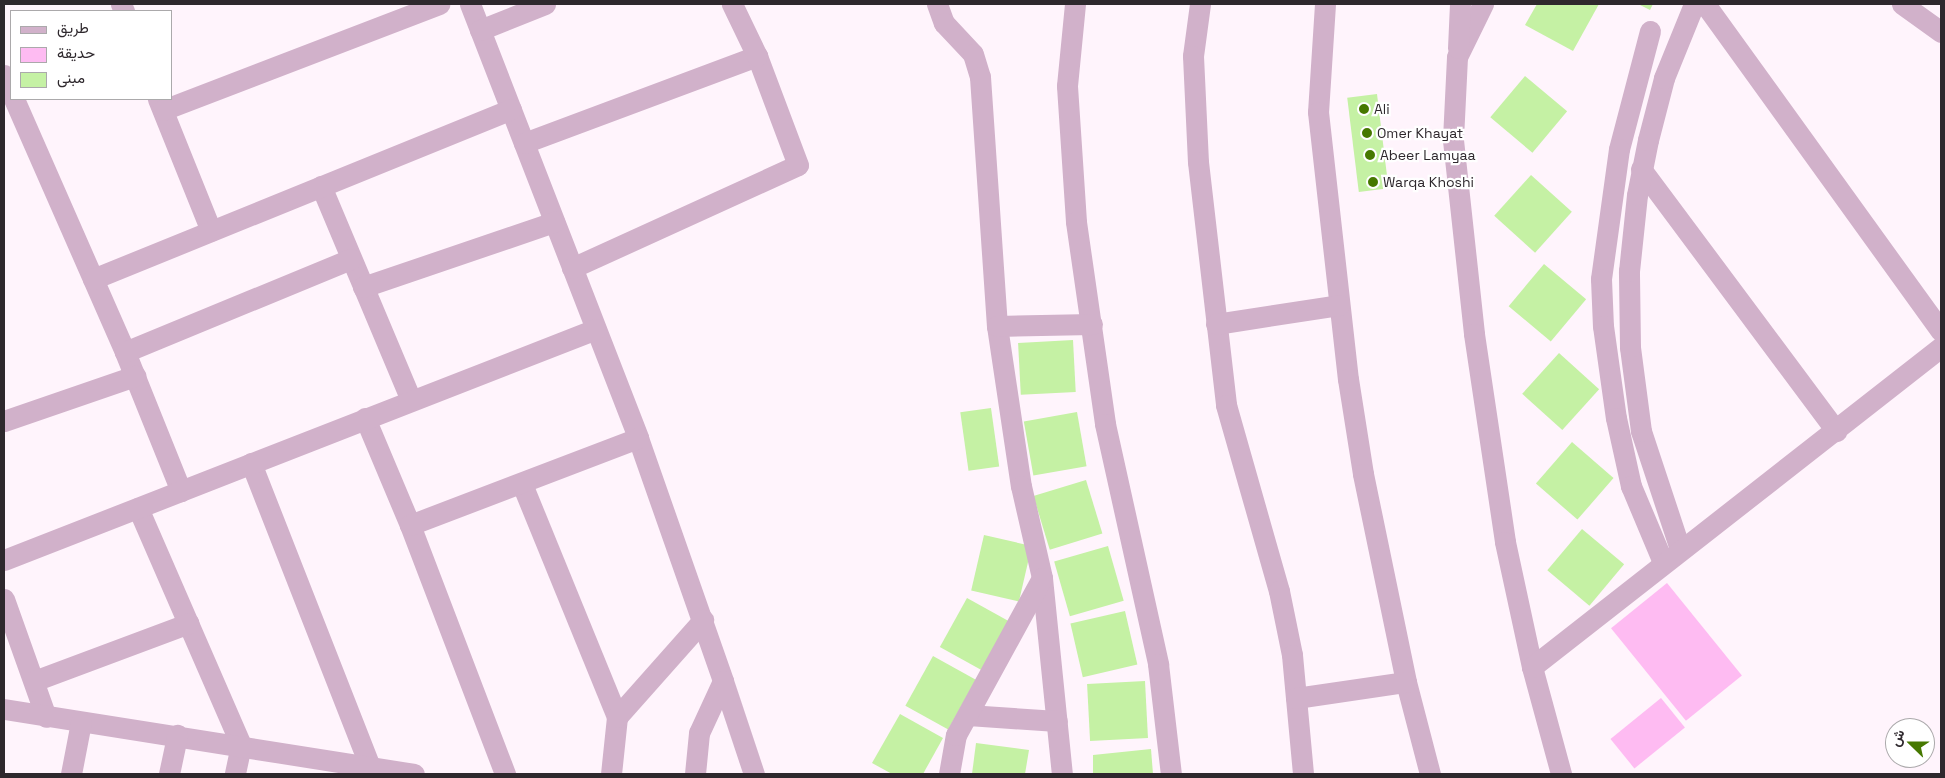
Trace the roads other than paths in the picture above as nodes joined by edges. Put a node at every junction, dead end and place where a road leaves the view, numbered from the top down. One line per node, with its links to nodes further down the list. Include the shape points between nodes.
1 (438, 4): 22 (street)
2 (470, 4): 14 (street)
3 (545, 4): 14 (street)
4 (732, 4): 17 (street)
5 (937, 4): 37 (street, via 944,23 973,54 980,77)
6 (1075, 4): 35 (street, via 1067,86 1076,222)
7 (1200, 4): 36 (street, via 1193,56 1194,100 1204,232)
8 (1325, 4): 34 (street, via 1318,112)
9 (1460, 4): 18 (street)
10 (1483, 4): 18 (street)
11 (1694, 4): 26 (street, via 1664,78)
12 (1705, 4): 39 (street)
13 (1902, 4): 16 (street)
14 (480, 30): 24 (street)
15 (1650, 31): 55 (street, via 1619,149 1601,279 1603,326 1616,418 1631,486)
16 (1941, 32)
17 (757, 56): 25 (street); 31 (street, via 798,165)
18 (1457, 57): 60 (street, via 1453,140 1474,334 1505,542)
19 (4, 75): 20 (street)
20 (10, 90)
21 (14, 100): 32 (street)
22 (172, 100)
23 (160, 104): 29 (street)
24 (511, 109): 25 (street); 27 (street)
25 (524, 143): 28 (street)
26 (1641, 169): 46 (street); 53 (street, via 1629,271 1630,347 1641,431)
27 (321, 186): 29 (street); 30 (street)
28 (554, 222): 31 (street); 33 (street)
29 (211, 231): 32 (street)
30 (351, 259): 33 (street); 41 (street)
31 (572, 268): 38 (street)
32 (93, 279): 41 (street)
33 (363, 288): 43 (street)
34 (1340, 305): 36 (street); 63 (street, via 1363,474)
35 (1092, 324): 37 (street); 85 (street, via 1105,424 1158,664)
36 (1216, 324): 64 (street, via 1226,405 1279,591 1292,655)
37 (997, 326): 56 (street, via 1021,486)
38 (596, 329): 43 (street); 47 (street)
39 (1941, 331)
40 (1941, 347): 46 (street)
41 (125, 352): 42 (street)
42 (135, 376): 45 (street); 50 (street)
43 (410, 400): 44 (street)
44 (364, 418): 48 (street); 52 (street)
45 (4, 421)
46 (1836, 430): 53 (street)
47 (638, 438): 49 (street); 58 (street)
48 (251, 463): 50 (street); 73 (street)
49 (522, 484): 52 (street); 68 (street)
50 (181, 490): 51 (street)
51 (138, 508): 54 (street); 59 (street)
52 (410, 524): 80 (street)
53 (1680, 549): 55 (street)
54 (4, 560)
55 (1663, 562): 60 (street)
56 (1042, 578): 66 (street); 69 (street)
57 (4, 599): 61 (street)
58 (703, 620): 62 (street); 68 (street)
59 (189, 623): 61 (street); 72 (street)
60 (1532, 667): 88 (street)
61 (34, 681): 67 (street)
62 (724, 681): 75 (street); 82 (street, via 700,734)
63 (1406, 682): 64 (street); 87 (street)
64 (1296, 698): 86 (street)
65 (4, 709): 67 (street)
66 (968, 715): 69 (street); 83 (street, via 956,735)
67 (46, 717): 70 (street)
68 (618, 717): 81 (street)
69 (1057, 721): 84 (street)
70 (81, 722): 71 (street); 76 (street)
71 (177, 735): 72 (street); 77 (street)
72 (242, 745): 74 (street); 78 (street)
73 (370, 766): 74 (street); 79 (street)
74 (333, 767)
75 (748, 768)
76 (71, 774)
77 (169, 774)
78 (235, 774)
79 (414, 774)
80 (505, 774)
81 (611, 774)
82 (696, 774)
83 (949, 774)
84 (1062, 774)
85 (1171, 774)
86 (1303, 774)
87 (1430, 774)
88 (1561, 774)

